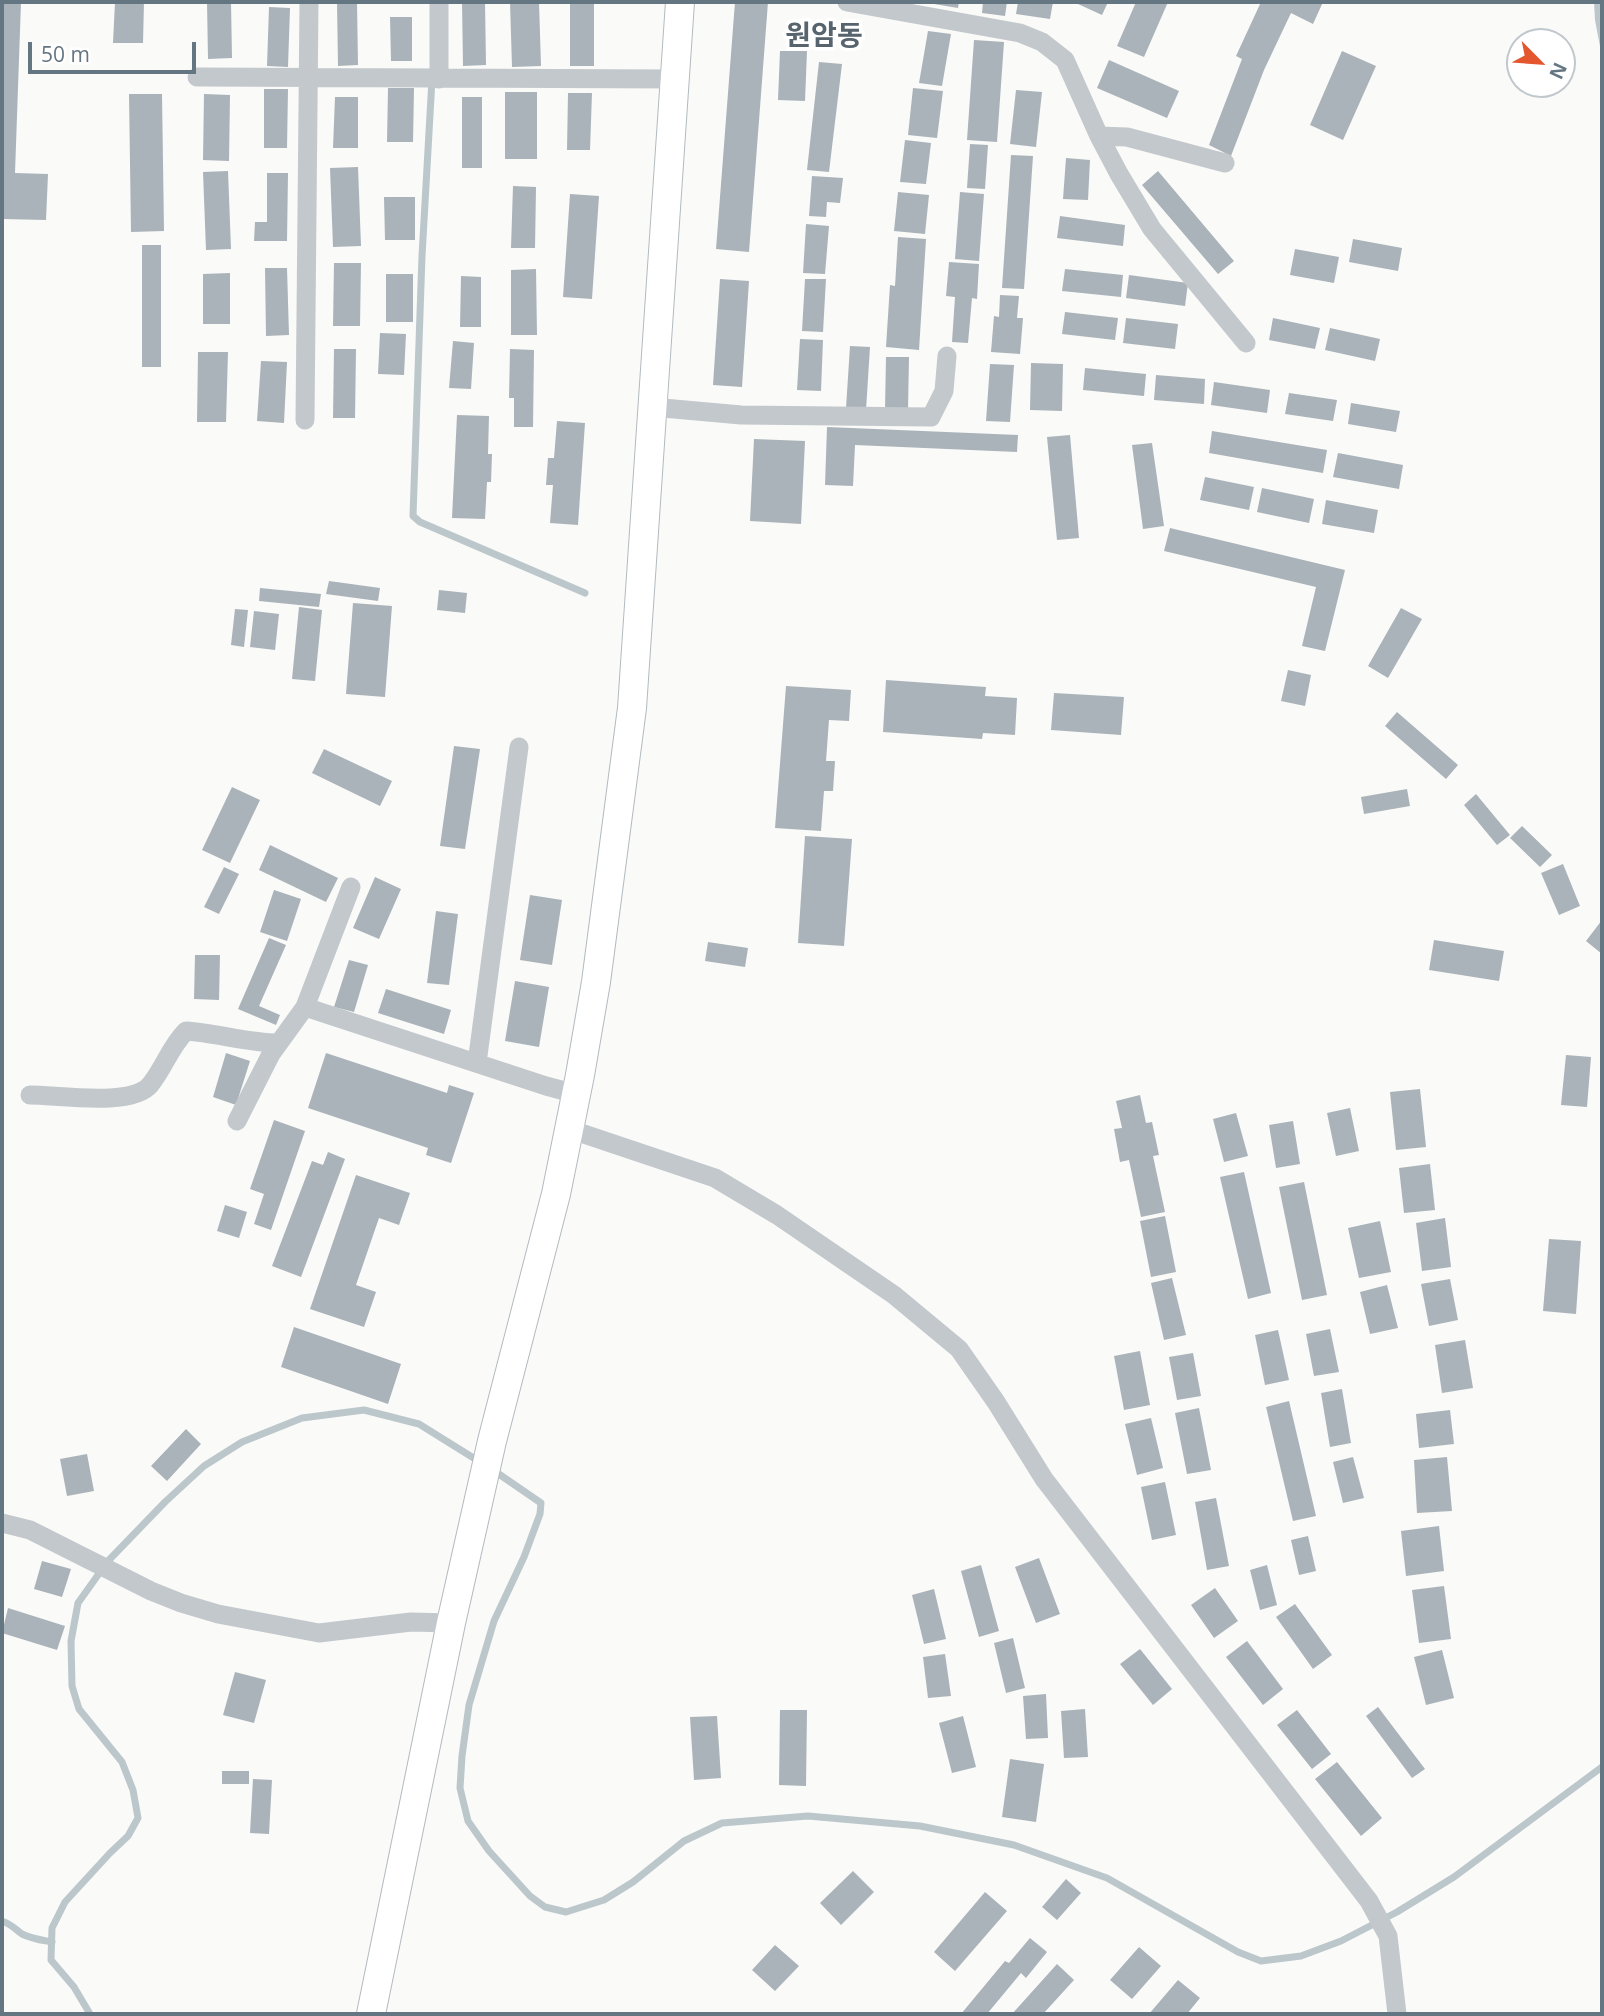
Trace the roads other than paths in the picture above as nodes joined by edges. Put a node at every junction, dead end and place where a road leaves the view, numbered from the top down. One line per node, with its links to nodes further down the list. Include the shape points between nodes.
1 (309, 2): 6 (street)
2 (439, 2): 7 (street)
3 (680, 2): 8 (main road)
4 (848, 2): 9 (street, via 1020,33 1042,42 1065,60)
5 (197, 77): 6 (street)
6 (308, 79): 7 (street); 14 (street)
7 (439, 79): 8 (street)
8 (673, 79): 13 (main road)
9 (1099, 136): 10 (street, via 1128,137); 11 (street, via 1152,229)
10 (1226, 163)
11 (1246, 343)
12 (947, 356): 13 (street, via 944,391 930,417 741,415)
13 (652, 407): 20 (main road, via 632,708 596,982)
14 (305, 419)
15 (519, 747): 19 (street)
16 (351, 887): 17 (street)
17 (305, 1007): 18 (street); 19 (street)
18 (279, 1043): 21 (street, via 186,1031 141,1094); 22 (street)
19 (477, 1063): 20 (street)
20 (576, 1094): 23 (main road)
21 (30, 1095)
22 (237, 1121)
23 (569, 1129): 25 (main road); 27 (street, via 715,1178 778,1215 883,1288 960,1349 1044,1479 1369,1901 1388,1936)
24 (2, 1523): 25 (street, via 30,1530 151,1591 218,1614 319,1633 411,1622)
25 (451, 1623): 26 (main road)
26 (371, 2014)
27 (1397, 2014)

